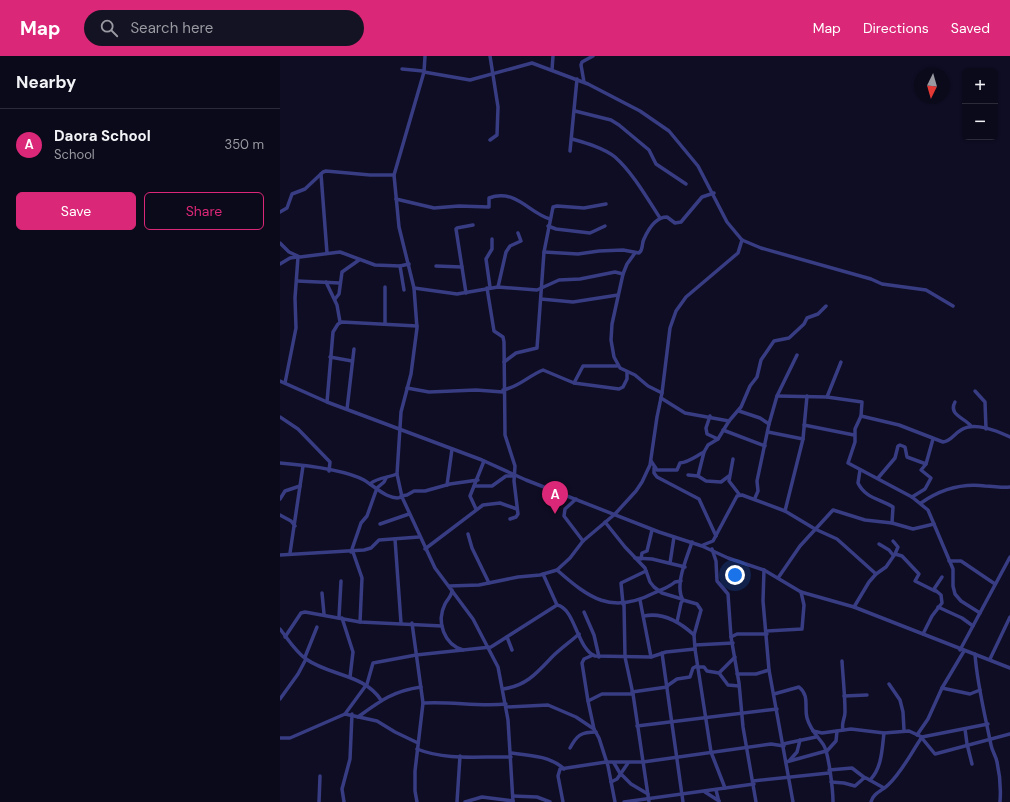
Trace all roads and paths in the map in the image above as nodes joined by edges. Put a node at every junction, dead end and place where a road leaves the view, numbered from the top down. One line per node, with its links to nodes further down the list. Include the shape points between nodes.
1 (425, 56): 7 (street)
2 (490, 56): 8 (street)
3 (553, 56): 6 (street)
4 (594, 56): 10 (street, via 581,64)
5 (402, 70): 7 (street)
6 (552, 70): 8 (street, via 532,63); 9 (street)
7 (423, 71): 8 (street, via 470,80); 16 (street)
8 (493, 74): 13 (street, via 498,111 497,135)
9 (578, 79): 10 (street); 11 (street)
10 (584, 82): 18 (street, via 640,111 665,128 698,166)
11 (575, 111): 12 (street); 17 (street, via 612,120 649,150 656,164)
12 (572, 139): 14 (street); 22 (street, via 615,157 632,176)
13 (490, 140)
14 (570, 151)
15 (321, 174): 16 (street, via 331,171); 21 (street, via 305,189 292,194 287,208); 32 (street)
16 (394, 175): 19 (street)
17 (686, 184)
18 (714, 193): 22 (street, via 702,197 681,222 677,223 666,217); 29 (street, via 727,222)
19 (396, 199): 23 (street, via 434,208 489,207 490,198 500,196 521,201 540,216); 37 (street, via 399,227)
20 (606, 204): 23 (street, via 584,208 554,206)
21 (280, 212)
22 (660, 218): 33 (street, via 644,238 640,252)
23 (550, 219): 25 (street)
24 (473, 226): 40 (street, via 457,228)
25 (548, 226): 26 (street, via 590,233); 31 (street)
26 (605, 226)
27 (518, 233): 47 (street, via 520,241 510,246 503,260)
28 (492, 239): 46 (street, via 492,249 486,259)
29 (742, 240): 56 (street, via 882,284 926,290); 74 (street, via 738,253 686,297 676,311 670,328)
30 (280, 244): 34 (street)
31 (544, 252): 33 (street, via 578,254 623,250); 49 (street)
32 (328, 253): 34 (street); 35 (street, via 345,253)
33 (635, 253): 41 (street)
34 (299, 257): 36 (street, via 290,258); 42 (street)
35 (359, 260): 38 (street, via 375,265); 44 (street, via 342,272)
36 (280, 264)
37 (409, 264): 38 (street); 48 (street)
38 (400, 266): 50 (street)
39 (436, 266): 40 (street)
40 (462, 266): 51 (street)
41 (623, 274): 49 (street, via 616,272 559,280); 52 (street)
42 (297, 281): 43 (street); 70 (street, via 296,328)
43 (326, 282): 44 (street); 53 (street)
44 (340, 283): 53 (street, via 339,294)
45 (385, 287): 58 (street)
46 (488, 287): 47 (street); 51 (street); 64 (street, via 494,331 504,340)
47 (498, 287): 49 (street, via 535,290)
48 (414, 288): 51 (street); 59 (street)
49 (542, 288): 54 (street)
50 (404, 290)
51 (466, 293)
52 (618, 295): 54 (street, via 573,302); 66 (street, via 611,335)
53 (335, 299): 57 (street)
54 (542, 299): 64 (street, via 537,348 516,353)
55 (826, 306): 82 (street, via 818,314 807,318 788,338 774,341 761,360 757,377)
56 (953, 306)
57 (340, 322): 58 (street); 62 (street, via 333,332)
58 (385, 324): 59 (street)
59 (417, 326): 71 (street)
60 (354, 350): 63 (street)
61 (797, 355): 75 (street)
62 (330, 357): 63 (street); 79 (street)
63 (352, 361): 81 (street)
64 (504, 362): 72 (street)
65 (841, 362): 77 (street)
66 (617, 366): 67 (street); 69 (street, via 583,366)
67 (627, 372): 69 (street, via 624,387 619,389); 74 (street)
68 (280, 381): 70 (street)
69 (574, 383): 72 (street, via 543,370 517,387)
70 (285, 384): 79 (street)
71 (407, 388): 72 (street, via 429,392); 90 (street, via 401,412)
72 (503, 391): 112 (street, via 506,407 505,435 514,459)
73 (975, 391): 91 (street, via 985,402)
74 (662, 393): 78 (street)
75 (778, 396): 76 (street); 87 (street)
76 (807, 396): 77 (street); 88 (street)
77 (827, 397): 84 (street, via 860,402 863,406)
78 (661, 398): 83 (street, via 685,413); 102 (street)
79 (327, 402): 81 (street)
80 (955, 402): 89 (street, via 953,408 956,414)
81 (347, 409): 90 (street)
82 (739, 411): 86 (street); 87 (street)
83 (710, 416): 86 (street); 96 (street, via 707,434)
84 (861, 416): 94 (street); 98 (street, via 899,425)
85 (280, 418): 110 (street, via 298,429 330,462)
86 (729, 421): 92 (street)
87 (769, 424): 93 (street)
88 (804, 425): 94 (street); 97 (street)
89 (971, 426): 91 (street); 98 (street, via 962,429 946,441)
90 (401, 429): 100 (street); 111 (street)
91 (986, 429): 95 (street)
92 (723, 430): 96 (street); 99 (street)
93 (768, 432): 97 (street); 99 (street)
94 (854, 435): 109 (street, via 855,442 848,463)
95 (1010, 437)
96 (718, 439): 101 (street, via 708,445)
97 (803, 439): 134 (street)
98 (933, 439): 106 (street)
99 (765, 446): 128 (street)
100 (452, 449): 104 (street); 120 (street)
101 (704, 452): 108 (street, via 692,457 688,462 680,463 677,470 659,471); 114 (street)
102 (651, 460): 108 (street); 136 (street, via 642,482)
103 (733, 460): 115 (street)
104 (484, 461): 112 (street); 118 (street)
105 (280, 462): 107 (street)
106 (926, 464): 117 (street, via 908,457 905,448 900,445 895,458); 127 (street, via 921,470 931,478 925,489)
107 (303, 466): 110 (street); 121 (street)
108 (654, 468): 147 (street, via 657,477 699,499)
109 (860, 470): 117 (street); 140 (street, via 858,483 862,490 893,507)
110 (329, 471): 119 (street, via 349,473)
111 (397, 474): 116 (street); 126 (street)
112 (514, 475): 122 (street, via 506,476 492,486); 130 (street); 133 (street)
113 (688, 475): 114 (street)
114 (698, 476): 115 (street, via 706,481 721,482)
115 (729, 476): 125 (street, via 729,482)
116 (386, 478): 119 (street, via 377,479); 124 (street)
117 (878, 478): 127 (street)
118 (478, 480): 120 (street); 122 (street)
119 (370, 484): 124 (street)
120 (447, 485): 126 (street)
121 (300, 486): 129 (street, via 285,490); 143 (street)
122 (474, 486): 132 (street, via 470,498)
123 (1010, 487): 131 (street, via 954,486 932,495)
124 (377, 488): 126 (street, via 394,499); 158 (street, via 367,516 361,523)
125 (739, 494): 128 (street); 147 (street)
126 (401, 496): 135 (street)
127 (912, 497): 131 (street)
128 (755, 498): 134 (street)
129 (280, 499)
130 (576, 499): 136 (street); 151 (street, via 565,509 564,516)
131 (921, 503): 142 (street, via 928,510)
132 (476, 509): 133 (street, via 483,505 500,503); 156 (street)
133 (517, 509): 138 (street, via 518,515)
134 (785, 511): 144 (street)
135 (409, 514): 141 (street); 148 (street)
136 (615, 514): 139 (street); 145 (street)
137 (280, 516): 143 (street, via 291,521)
138 (510, 519)
139 (605, 522): 151 (street); 163 (street)
140 (892, 523): 142 (street, via 913,529); 144 (street, via 865,520 833,510)
141 (380, 524)
142 (934, 524): 165 (street)
143 (295, 527): 159 (street)
144 (815, 529): 172 (street, via 840,541); 174 (street)
145 (652, 530): 149 (street); 164 (street, via 647,551 642,553)
146 (468, 534): 177 (street)
147 (716, 536): 155 (street, via 711,543)
148 (419, 537): 150 (street); 156 (street)
149 (674, 537): 153 (street); 166 (street)
150 (395, 539): 158 (street, via 377,540 371,548); 198 (street)
151 (583, 540): 168 (street)
152 (893, 541): 160 (street, via 898,547)
153 (692, 542): 155 (street); 167 (street)
154 (879, 544): 160 (street)
155 (702, 546): 157 (street)
156 (425, 549): 179 (street)
157 (712, 550): 170 (street); 210 (street, via 716,561 717,581 728,594)
158 (352, 552): 159 (street); 196 (street, via 362,578)
159 (290, 553): 161 (street)
160 (894, 554): 172 (street, via 886,567); 181 (street, via 902,556 920,574 915,581)
161 (280, 555)
162 (1010, 557): 178 (street)
163 (635, 558): 164 (street); 169 (street)
164 (642, 559): 166 (street)
165 (949, 561): 178 (street, via 961,561); 191 (street, via 953,569 952,586 956,594 961,601)
166 (670, 563): 167 (street)
167 (685, 567): 176 (street)
168 (557, 570): 171 (street); 186 (street, via 588,595)
169 (646, 570): 180 (street, via 650,582); 186 (street, via 621,583)
170 (764, 570): 174 (street); 204 (street, via 763,601)
171 (543, 574): 177 (street); 187 (street)
172 (876, 574): 188 (street)
173 (942, 577): 181 (street, via 934,588)
174 (778, 578): 182 (street)
175 (341, 581): 194 (street)
176 (681, 581): 180 (street); 184 (street)
177 (489, 583): 179 (street)
178 (995, 584): 191 (street)
179 (450, 588): 200 (street, via 451,596 445,604); 212 (street, via 473,619)
180 (658, 591): 184 (street); 185 (street)
181 (935, 591): 189 (street, via 941,597 942,603)
182 (801, 592): 188 (street); 204 (street, via 804,605 802,629)
183 (322, 593): 192 (street)
184 (683, 599): 197 (street); 207 (street, via 696,604 701,610)
185 (640, 600): 186 (street); 193 (street)
186 (624, 604): 222 (street)
187 (557, 605): 205 (street, via 565,609); 209 (street)
188 (854, 607): 206 (street)
189 (938, 607): 201 (street); 206 (street)
190 (584, 612): 221 (street, via 594,635)
191 (980, 613): 201 (street)
192 (324, 614): 194 (street); 208 (street, via 301,613)
193 (644, 616): 197 (street, via 658,615); 223 (street)
194 (340, 617): 196 (street); 233 (street, via 353,652)
195 (1010, 617): 226 (street)
196 (360, 622): 198 (street)
197 (678, 622): 207 (street)
198 (401, 623): 199 (street)
199 (412, 623): 200 (street); 219 (street)
200 (442, 626): 214 (street, via 446,639)
201 (973, 626): 216 (street)
202 (317, 627): 225 (street)
203 (280, 629): 208 (street)
204 (767, 633): 210 (street, via 737,634); 230 (street)
205 (578, 634): 220 (street); 239 (street, via 532,678 516,686)
206 (923, 634): 216 (street)
207 (694, 635): 213 (street)
208 (285, 637): 225 (street)
209 (507, 637): 212 (street); 215 (street)
210 (731, 637): 211 (street)
211 (733, 644): 213 (street); 224 (street)
212 (487, 647): 214 (street); 239 (street, via 498,667)
213 (695, 647): 217 (street); 228 (street)
214 (465, 650): 219 (street)
215 (512, 650)
216 (962, 650): 218 (street); 240 (street)
217 (662, 653): 223 (street); 238 (street)
218 (975, 654): 226 (street); 241 (street)
219 (416, 655): 235 (street, via 373,663); 237 (street)
220 (592, 655): 221 (street); 248 (street, via 582,663)
221 (599, 657): 222 (street)
222 (625, 657): 223 (street); 242 (street)
223 (651, 657)
224 (735, 657): 231 (street); 232 (street)
225 (306, 658): 233 (street); 246 (street)
226 (990, 660): 229 (street)
227 (842, 661): 245 (street)
228 (697, 666): 231 (street, via 707,671); 238 (street, via 693,668 690,677 677,679); 256 (street)
229 (1010, 668)
230 (769, 670): 232 (street, via 756,674); 243 (street)
231 (719, 672): 236 (street, via 728,685)
232 (737, 674): 236 (street)
233 (350, 677): 235 (street)
234 (889, 684): 262 (street, via 900,700)
235 (366, 686): 247 (street); 252 (street)
236 (739, 686): 254 (street)
237 (421, 687): 247 (street, via 398,691); 249 (street)
238 (667, 687): 242 (street); 257 (street)
239 (503, 688): 250 (street)
240 (942, 688): 241 (street, via 970,694); 268 (street, via 928,719)
241 (980, 690): 258 (street)
242 (632, 693): 248 (street, via 602,694); 259 (street)
243 (774, 694): 251 (street); 264 (street, via 800,688 806,698 807,718)
244 (867, 695): 245 (street)
245 (844, 696): 261 (street)
246 (280, 699)
247 (381, 700): 255 (street)
248 (588, 701): 263 (street)
249 (423, 703): 250 (street, via 456,702); 274 (street)
250 (506, 706): 263 (street, via 548,705 576,717); 282 (street)
251 (777, 709): 254 (street); 276 (street)
252 (345, 714): 253 (street); 271 (street, via 290,738)
253 (352, 714): 255 (street); 310 (street, via 350,759 342,789)
254 (741, 714): 256 (street); 277 (street)
255 (358, 717): 274 (street, via 377,721)
256 (706, 718): 257 (street); 281 (street)
257 (672, 722): 259 (street); 284 (street)
258 (988, 724): 260 (street); 272 (street)
259 (637, 726): 288 (street)
260 (965, 729): 270 (street); 275 (street)
261 (843, 730): 265 (street); 266 (street)
262 (904, 730): 266 (street); 268 (street)
263 (595, 731): 278 (street, via 578,735); 286 (street)
264 (813, 731): 265 (street); 269 (street)
265 (837, 731): 280 (street, via 836,741)
266 (884, 733): 296 (street, via 878,767 875,775)
267 (1010, 734): 272 (street)
268 (917, 735): 270 (street)
269 (816, 737): 273 (street); 280 (street)
270 (921, 737): 275 (street, via 934,754); 301 (street, via 904,766)
271 (280, 738)
272 (990, 738): 275 (street); 325 (street, via 999,775)
273 (800, 740): 276 (street); 285 (street, via 797,752)
274 (418, 743): 279 (street)
275 (967, 744): 290 (street)
276 (784, 745): 277 (street, via 773,743); 285 (street)
277 (747, 747): 281 (street); 298 (street)
278 (570, 748)
279 (417, 749): 283 (street, via 442,756); 306 (street, via 414,785)
280 (826, 751): 285 (street); 292 (street)
281 (711, 752): 284 (street); 300 (street)
282 (511, 755): 283 (street); 291 (street, via 528,754 559,764); 305 (street)
283 (460, 756): 313 (street)
284 (678, 758): 288 (street); 304 (street)
285 (788, 761): 295 (street)
286 (606, 762): 289 (street); 291 (street); 297 (street)
287 (628, 762): 288 (street); 289 (street); 293 (street)
288 (643, 762): 307 (street)
289 (614, 763): 293 (street)
290 (972, 764)
291 (564, 769): 316 (street, via 558,772)
292 (829, 771): 295 (street); 296 (street, via 852,768); 299 (street)
293 (621, 774): 297 (street); 307 (street)
294 (320, 776): 309 (street)
295 (788, 777): 298 (street); 322 (street)
296 (868, 779): 299 (street, via 864,778 854,786); 301 (street)
297 (611, 782): 317 (street)
298 (754, 782): 300 (street); 321 (street)
299 (831, 782): 323 (street)
300 (725, 788): 302 (street)
301 (884, 788): 324 (street, via 874,795)
302 (716, 790): 303 (street); 320 (street)
303 (705, 792): 304 (street); 320 (street)
304 (682, 795): 307 (street); 319 (street)
305 (513, 796): 308 (street); 315 (street, via 537,797)
306 (416, 797): 311 (street); 312 (street)
307 (649, 798): 318 (street)
308 (513, 801): 314 (street, via 482,797)
309 (319, 802)
310 (344, 802)
311 (417, 802)
312 (421, 802)
313 (457, 802)
314 (465, 802)
315 (550, 802)
316 (563, 802)
317 (615, 802)
318 (624, 802)
319 (683, 802)
320 (719, 802)
321 (756, 802)
322 (793, 802)
323 (833, 802)
324 (871, 802)
325 (1000, 802)

